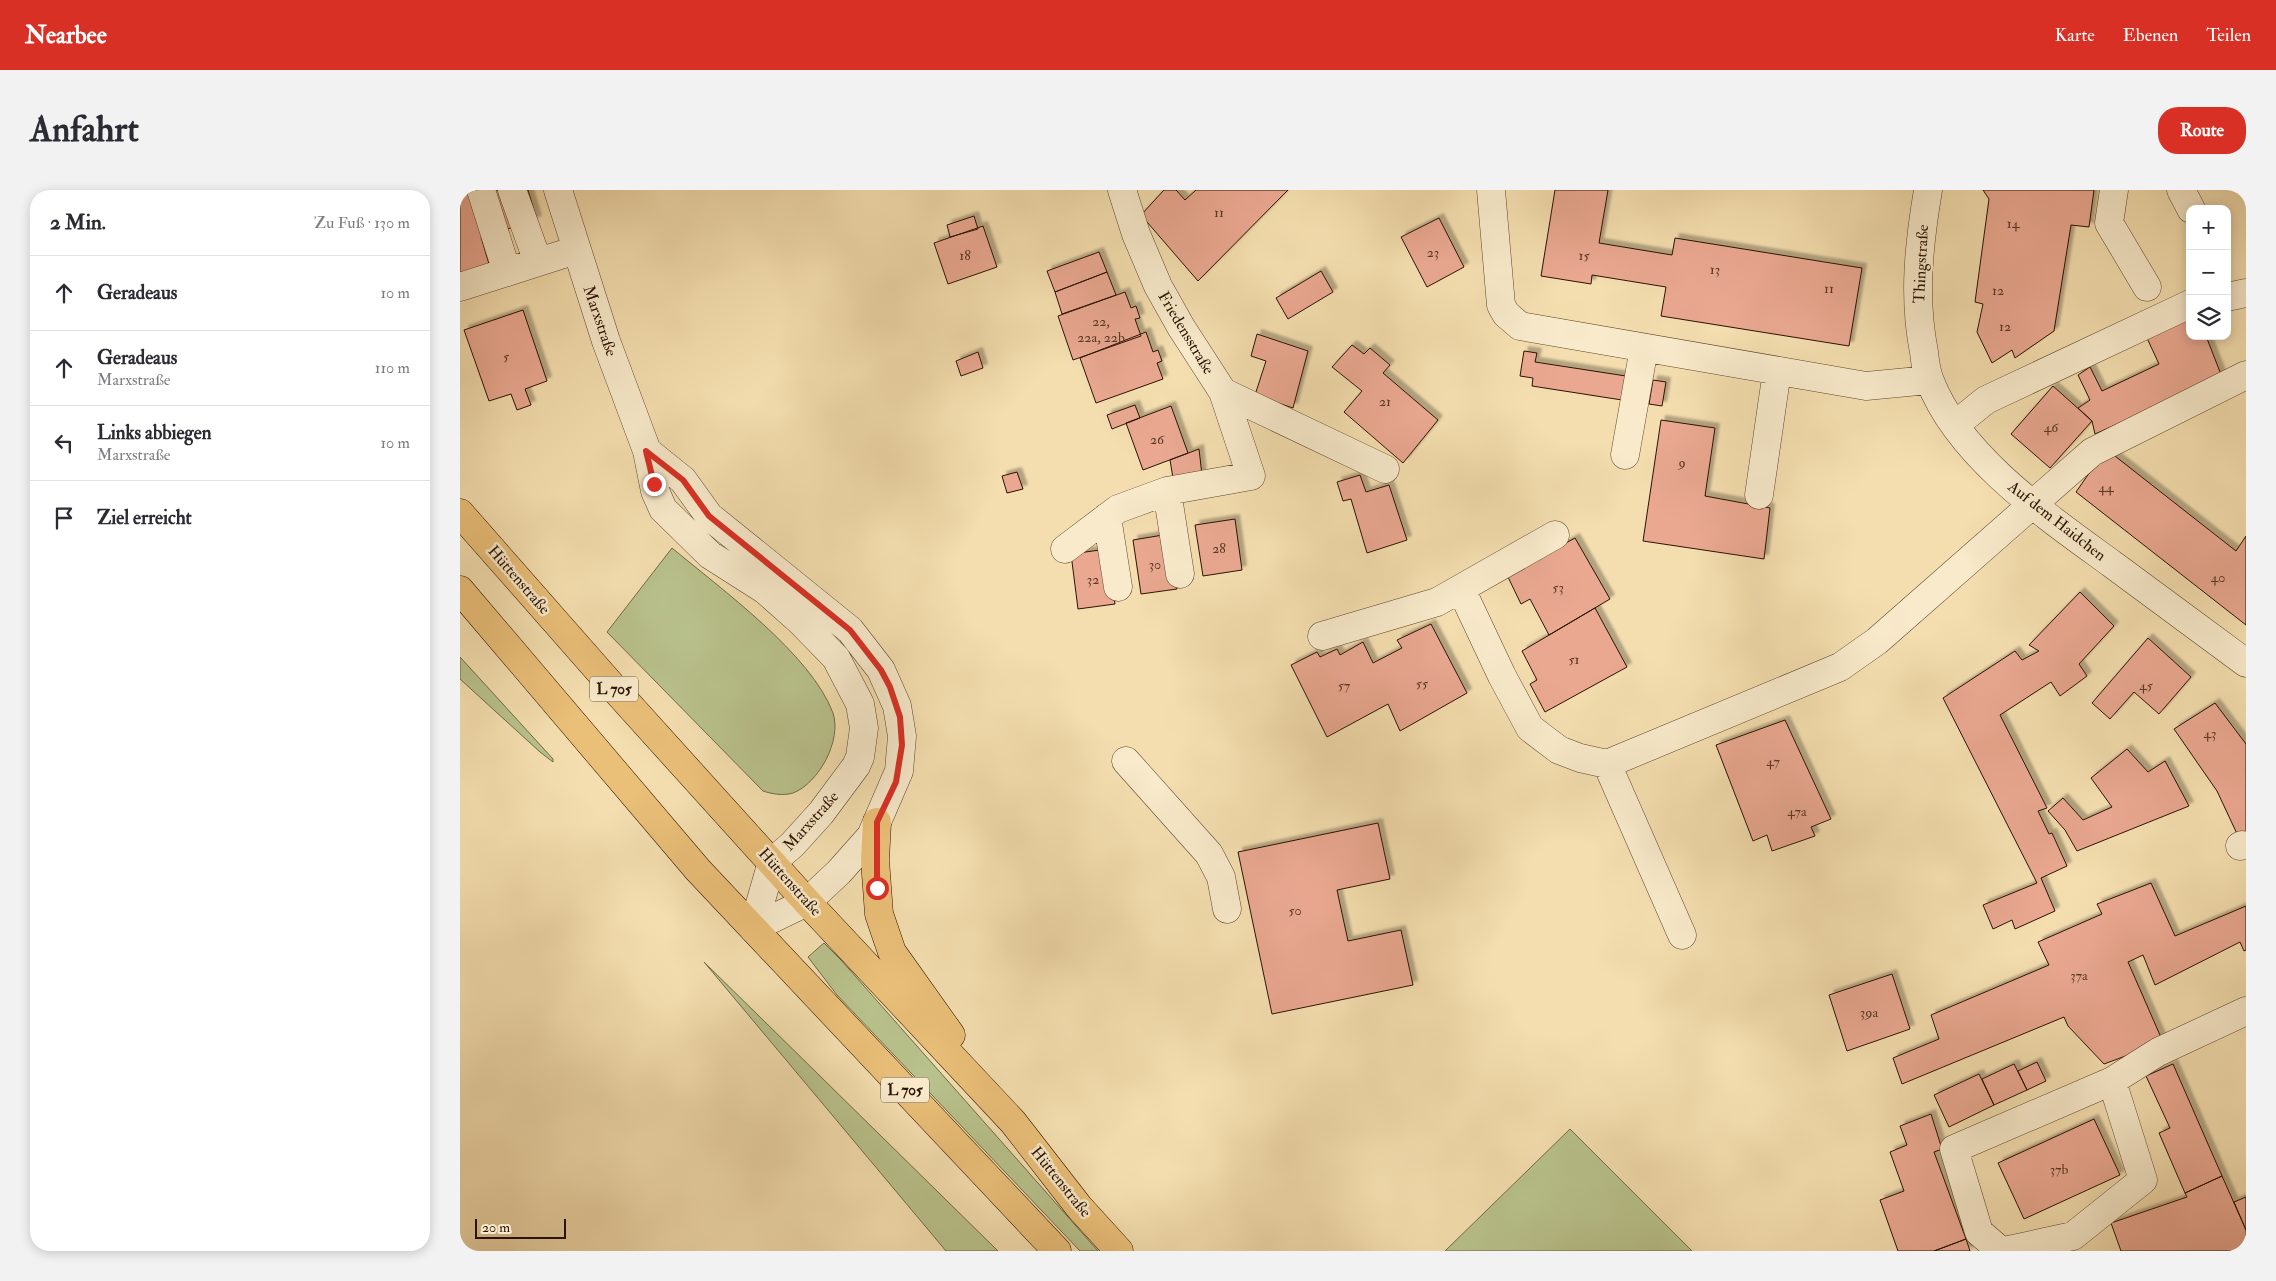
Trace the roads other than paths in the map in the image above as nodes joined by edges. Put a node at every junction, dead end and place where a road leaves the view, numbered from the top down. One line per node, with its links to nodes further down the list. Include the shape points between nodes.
1 (481, 190): 12 (street)
2 (512, 190): 11 (street)
3 (558, 190): 10 (street, Marxstraße)
4 (1122, 190): 23 (street, Friedensstraße, via 1158,286)
5 (1491, 190): 19 (street, via 1501,305 1514,323)
6 (1928, 190): 18 (street, Thingstraße, via 1918,260)
7 (2114, 190): 13 (street, via 2109,223)
8 (2181, 190): 9 (street)
9 (2189, 205)
10 (576, 250): 11 (street); 25 (street, Marxstraße)
11 (538, 262): 12 (street)
12 (507, 272): 14 (street)
13 (2147, 287)
14 (460, 288)
15 (2246, 293): 16 (street)
16 (2231, 296)
17 (2186, 306): 24 (street, via 1986,400)
18 (1921, 338): 22 (street, Auf dem Haidchen)
19 (1644, 348): 20 (street); 26 (street)
20 (1777, 371): 22 (street, via 1866,386); 29 (street)
21 (2246, 375): 30 (street, via 2092,452)
22 (1929, 380): 24 (street, Auf dem Haidchen)
23 (1223, 392): 27 (street); 28 (street, Friedensstraße, via 1251,476)
24 (1955, 425): 30 (street, Auf dem Haidchen, via 1990,467)
25 (646, 451): 43 (street, via 683,480 709,516 850,630 881,670 897,706 902,745 896,782); 44 (street, Marxstraße, via 655,492 663,509 710,555 765,590 800,621 836,658 860,704 864,728 856,766 822,813)
26 (1625, 455)
27 (1385, 469)
28 (1167, 491): 32 (street, via 1118,509); 35 (street)
29 (1759, 494)
30 (2033, 506): 40 (street, Auf dem Haidchen); 42 (street, via 1877,640 1840,666)
31 (460, 513): 44 (main road, Hüttenstraße / L 705, via 620,696)
32 (1107, 517): 34 (street); 36 (street)
33 (1555, 535): 37 (street)
34 (1065, 549)
35 (1180, 574)
36 (1118, 588)
37 (1461, 589): 39 (street, via 1437,602); 42 (street, via 1530,728 1559,750)
38 (460, 590): 47 (main road, L 705, via 698,870)
39 (1322, 636)
40 (2246, 663)
41 (1126, 761): 46 (street, via 1209,854 1221,877)
42 (1607, 764): 48 (street)
43 (877, 822): 45 (street, via 871,836); 51 (main road, L 705, via 875,860 880,914 892,952)
44 (772, 862): 45 (main road, Hüttenstraße / L 705); 47 (street, Marxstraße)
45 (807, 902): 47 (street); 51 (main road, Hüttenstraße / L 705)
46 (1226, 909)
47 (753, 928): 52 (main road, L 705)
48 (1682, 935)
49 (2246, 1011): 50 (street, via 2158,1052)
50 (2112, 1081): 54 (street, via 2143,1180 2072,1236); 54 (street, via 1954,1149 1979,1232)
51 (1013, 1122): 53 (main road, Hüttenstraße / L 705, via 1079,1207)
52 (1057, 1251)
53 (1119, 1251)
54 (2003, 1251)

